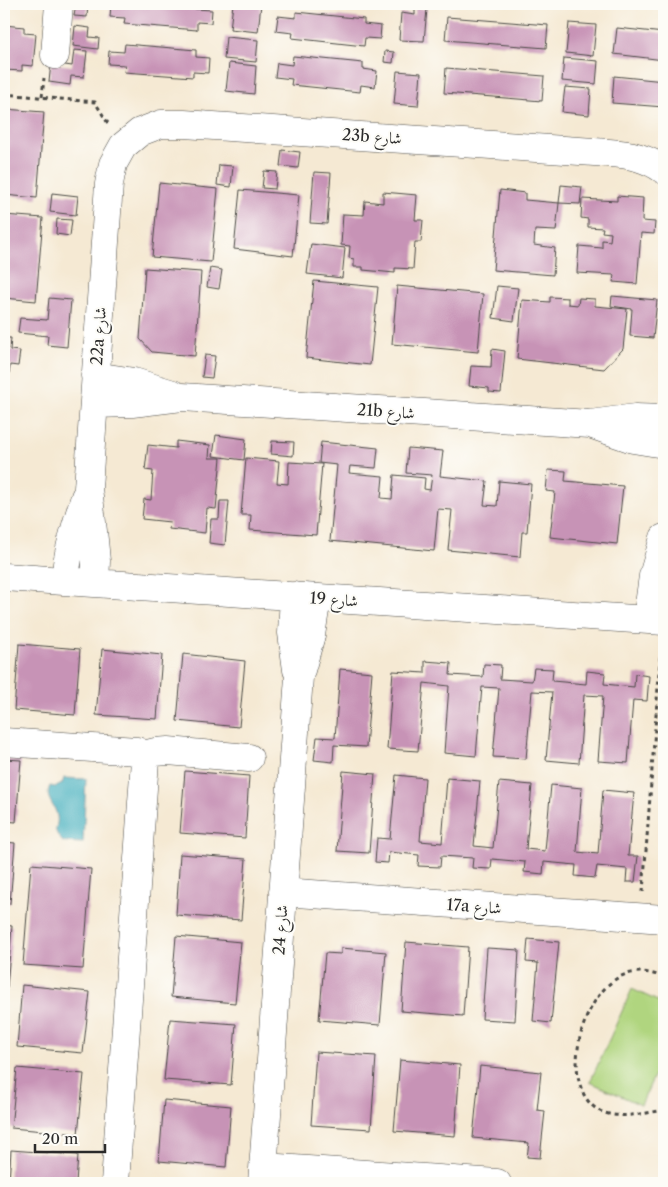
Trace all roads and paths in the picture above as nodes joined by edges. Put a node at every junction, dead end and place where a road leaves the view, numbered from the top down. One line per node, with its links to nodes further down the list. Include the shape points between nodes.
1 (59, 4): 2 (street)
2 (55, 54)
3 (4, 94): 4 (path, via 95,102)
4 (124, 146): 5 (street, 23b شارع, via 140,132 161,124 184,124 632,155); 6 (street, 23b شارع, via 113,164)
5 (664, 170)
6 (109, 184): 7 (street, 22a شارع)
7 (96, 376): 8 (street, 21b شارع, via 134,382); 9 (street, 22a شارع)
8 (182, 397): 9 (street, 21b شارع); 11 (street, 21b شارع)
9 (94, 404): 13 (street, 22a شارع)
10 (664, 419): 11 (street, 21b شارع, via 635,418)
11 (590, 424): 12 (street, 21b شارع, via 633,439)
12 (664, 444)
13 (88, 488): 16 (street, 22a شارع, via 72,538); 17 (street, 22a شارع, via 96,561)
14 (664, 538): 19 (street, via 653,576)
15 (4, 577): 16 (street, شارع 19)
16 (65, 581): 17 (street, شارع 19)
17 (95, 583): 18 (street, شارع 19)
18 (306, 597): 19 (street, شارع 19); 23 (street, شارع 24, via 292,633 299,677)
19 (658, 621): 24 (path)
20 (4, 742): 21 (street, via 130,750)
21 (142, 755): 22 (street, via 168,751); 28 (street, via 146,766)
22 (249, 758)
23 (283, 892): 24 (street, 17a شارع); 27 (street, شارع 24)
24 (653, 918)
25 (664, 977): 26 (path, via 649,972 626,974 607,985 582,1025 578,1050 578,1074 584,1096 600,1111 622,1116)
26 (664, 1110)
27 (263, 1175): 29 (street)
28 (115, 1183)
29 (497, 1183)

